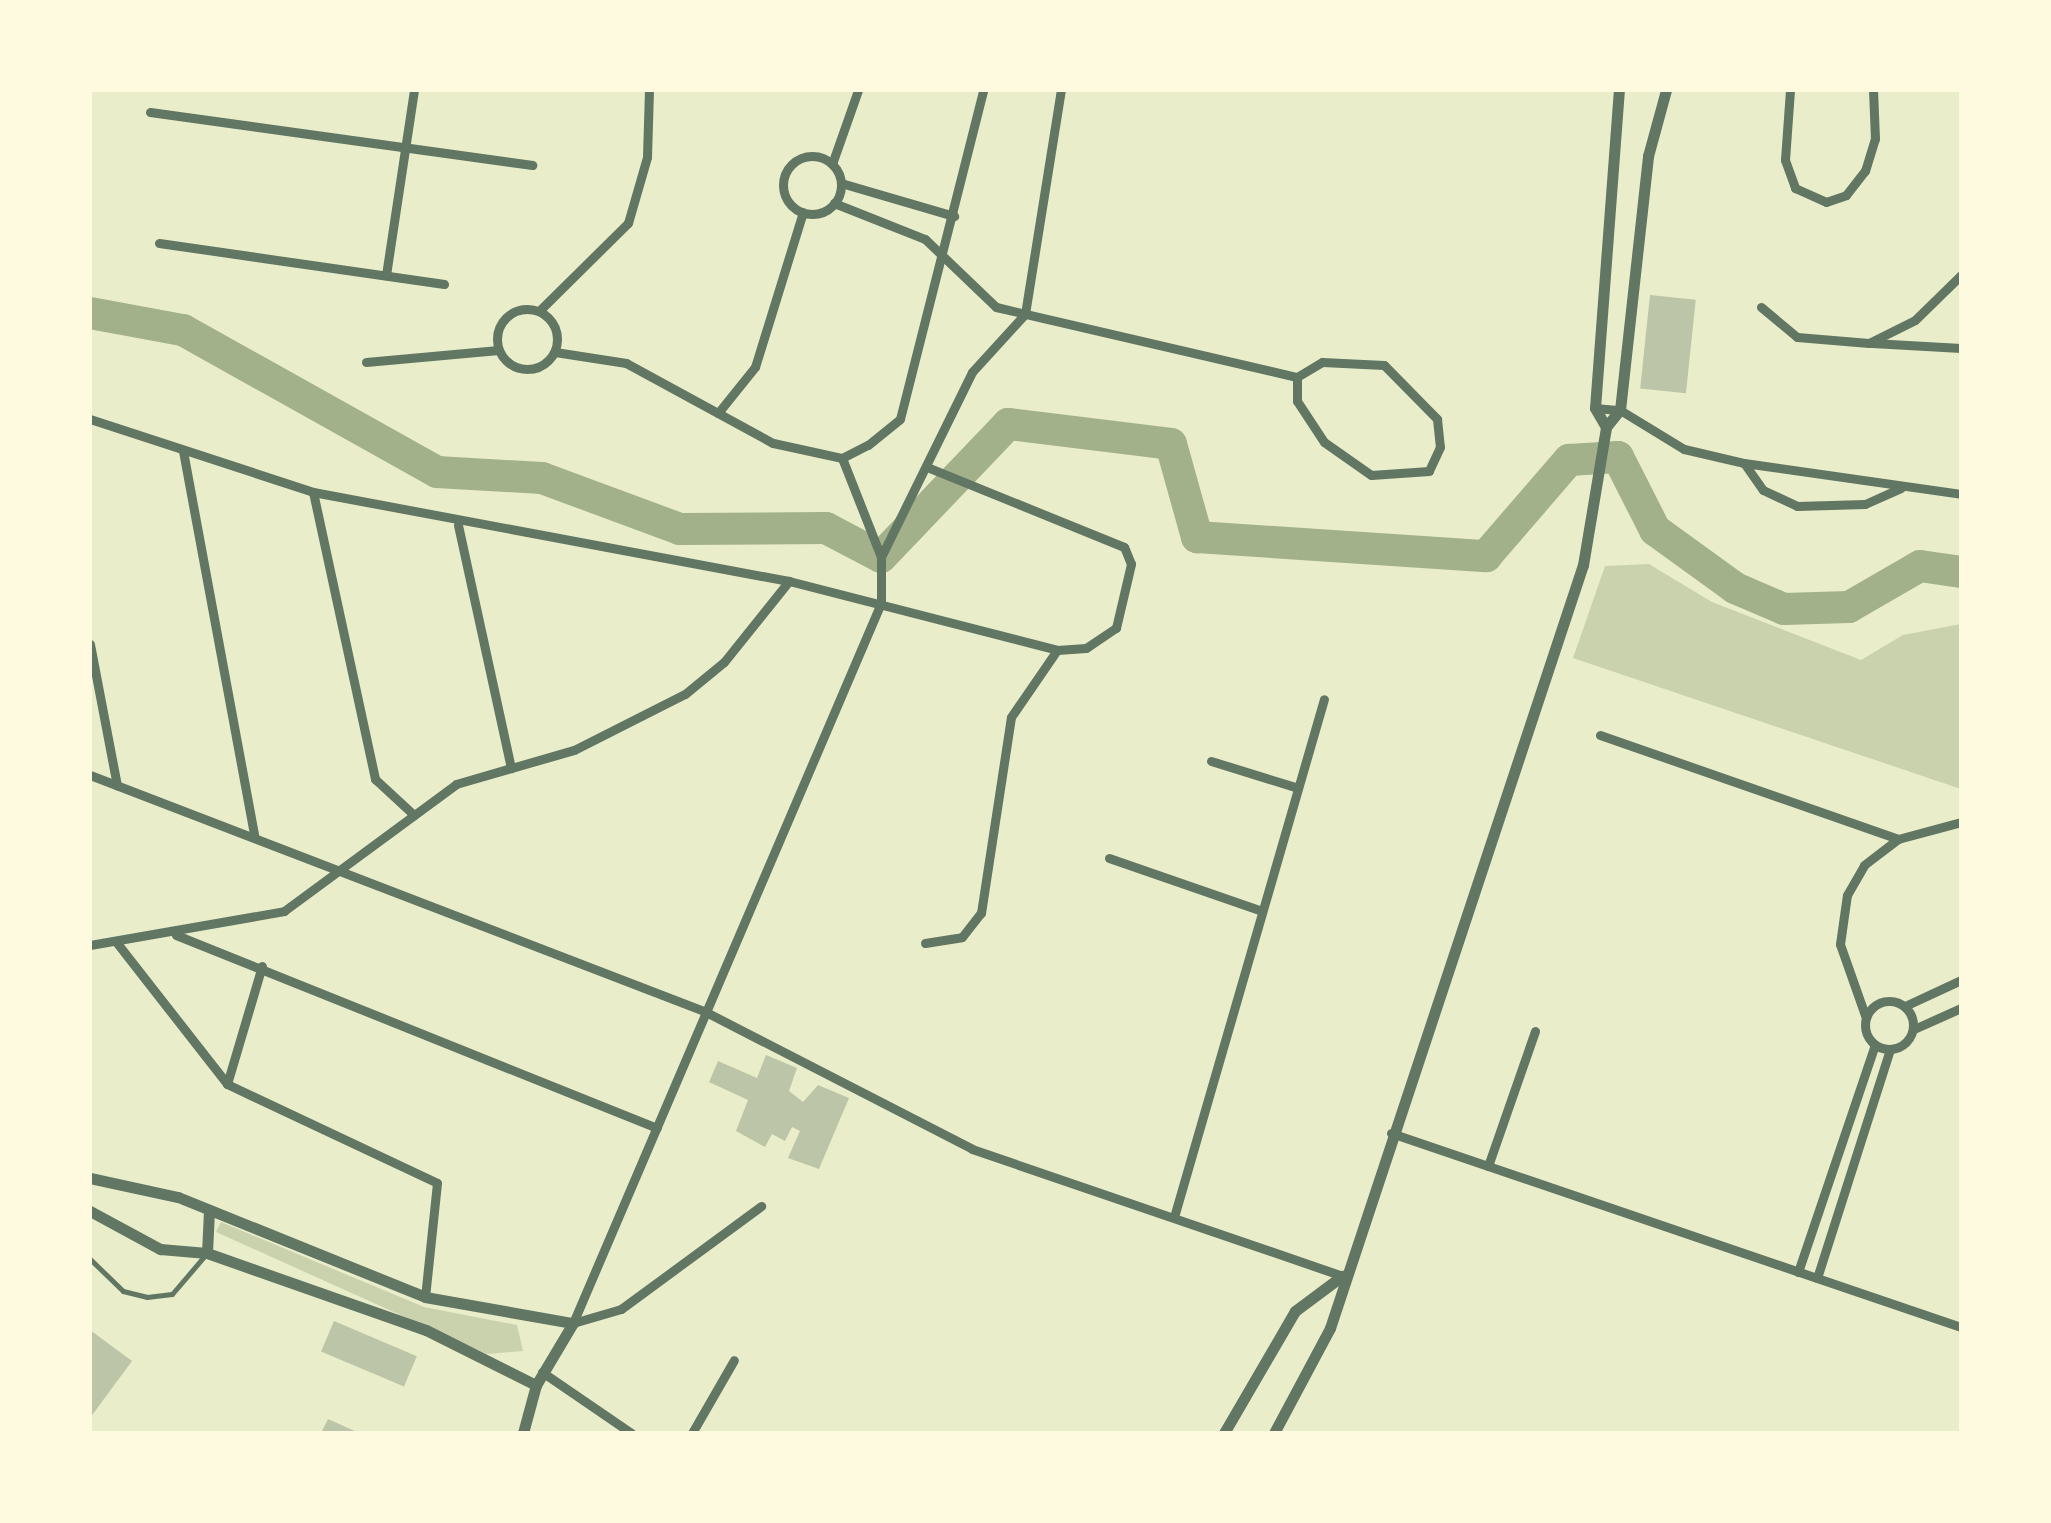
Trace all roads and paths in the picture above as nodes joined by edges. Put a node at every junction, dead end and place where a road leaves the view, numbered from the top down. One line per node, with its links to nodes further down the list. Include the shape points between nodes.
1 (414, 90): 11 (street)
2 (649, 90): 24 (street, via 647,158 628,223)
3 (858, 90): 12 (street)
4 (983, 90): 17 (street)
5 (1061, 90): 25 (street)
6 (1619, 90): 32 (street)
7 (1666, 90): 33 (street, via 1648,156)
8 (1790, 90): 9 (street, via 1785,160 1795,188 1826,202 1846,195 1865,171 1875,139)
9 (1873, 90)
10 (150, 112): 11 (street)
11 (406, 150): 13 (street); 20 (street)
12 (832, 164): 14 (street); 16 (street, via 802,157 786,170 787,200)
13 (532, 165)
14 (841, 183): 15 (street); 17 (street)
15 (834, 203): 16 (street); 19 (street, via 925,239)
16 (803, 212): 34 (street, via 754,368)
17 (954, 216): 19 (street)
18 (158, 243): 20 (street)
19 (941, 257): 25 (street, via 972,292); 38 (street, via 900,419)
20 (386, 275): 22 (street)
21 (1961, 276): 26 (street, via 1915,320)
22 (444, 284)
23 (1761, 307): 26 (street, via 1797,338)
24 (540, 311): 28 (street, via 510,314); 29 (street, via 557,333)
25 (1025, 314): 31 (street); 40 (street, via 972,372)
26 (1870, 343): 27 (street)
27 (1961, 348)
28 (498, 350): 29 (street, via 531,370); 30 (street)
29 (555, 352): 34 (street, via 626,363)
30 (366, 362)
31 (1298, 377): 31 (street, via 1297,402 1324,442 1371,475 1429,470 1440,447 1437,419 1409,382 1361,359 1322,362)
32 (1595, 408): 33 (street); 36 (street)
33 (1620, 410): 36 (street); 39 (street, via 1684,449)
34 (718, 413): 38 (street, via 773,443)
35 (90, 418): 37 (street)
36 (1605, 434): 81 (street, via 1583,565)
37 (183, 450): 42 (street); 59 (street)
38 (842, 458): 45 (street)
39 (1744, 464): 41 (street); 41 (street, via 1763,490 1797,506 1865,504)
40 (927, 466): 45 (street); 49 (street, via 1124,546 1131,564 1116,628 1086,648)
41 (1902, 487): 43 (street)
42 (314, 492): 44 (street); 57 (street, via 375,779)
43 (1961, 494)
44 (458, 526): 46 (street); 53 (street)
45 (882, 557): 47 (street)
46 (789, 580): 47 (street); 53 (street, via 724,662 684,694 574,750)
47 (882, 602): 49 (street); 73 (street)
48 (90, 644): 55 (street)
49 (1057, 650): 64 (street, via 1011,716 981,913 962,937)
50 (1324, 699): 56 (street)
51 (1600, 735): 60 (street)
52 (1211, 761): 56 (street)
53 (511, 768): 57 (street, via 456,784)
54 (90, 775): 55 (street)
55 (118, 785): 59 (street)
56 (1298, 788): 62 (street)
57 (414, 814): 63 (street, via 284,911)
58 (1961, 822): 60 (street)
59 (254, 835): 73 (street, via 424,896)
60 (1898, 838): 69 (street, via 1847,894 1840,944)
61 (1109, 858): 62 (street)
62 (1262, 911): 92 (street)
63 (173, 934): 65 (street); 67 (street)
64 (925, 942)
65 (117, 943): 66 (street); 79 (street)
66 (90, 946)
67 (262, 966): 79 (street); 80 (street)
68 (1961, 980): 71 (street)
69 (1854, 987): 70 (street); 74 (street)
70 (1878, 1003): 71 (street); 74 (street)
71 (1905, 1006): 75 (street)
72 (1961, 1008): 75 (street)
73 (704, 1011): 80 (street); 92 (street, via 972,1149)
74 (1866, 1018): 77 (street)
75 (1914, 1028): 78 (street)
76 (1535, 1031): 84 (street)
77 (1876, 1045): 78 (street); 82 (street)
78 (1890, 1049): 83 (street)
79 (228, 1084): 99 (street, via 436,1183)
80 (657, 1128): 100 (street)
81 (1391, 1133): 84 (street); 97 (street)
82 (1843, 1139): 83 (street); 91 (street)
83 (1860, 1145): 93 (street)
84 (1488, 1166): 96 (street)
85 (90, 1178): 86 (street)
86 (114, 1184): 87 (street); 89 (street)
87 (90, 1190)
88 (762, 1206): 100 (street, via 621,1309)
89 (209, 1210): 94 (street); 99 (street)
90 (90, 1211): 94 (street, via 160,1249)
91 (1818, 1213): 93 (street); 96 (street)
92 (1174, 1217): 97 (street)
93 (1836, 1219): 98 (street)
94 (207, 1253): 95 (lane, via 172,1294 147,1297 123,1291); 104 (street, via 426,1330)
95 (90, 1259)
96 (1798, 1272): 98 (street)
97 (1342, 1276): 108 (street, via 1295,1311); 109 (street, via 1330,1328)
98 (1817, 1278): 101 (street)
99 (426, 1297): 100 (street)
100 (573, 1324): 103 (street)
101 (1961, 1327)
102 (734, 1360): 107 (street)
103 (542, 1372): 104 (street); 106 (street)
104 (536, 1386): 105 (street)
105 (524, 1433)
106 (630, 1433)
107 (692, 1433)
108 (1224, 1433)
109 (1274, 1433)

